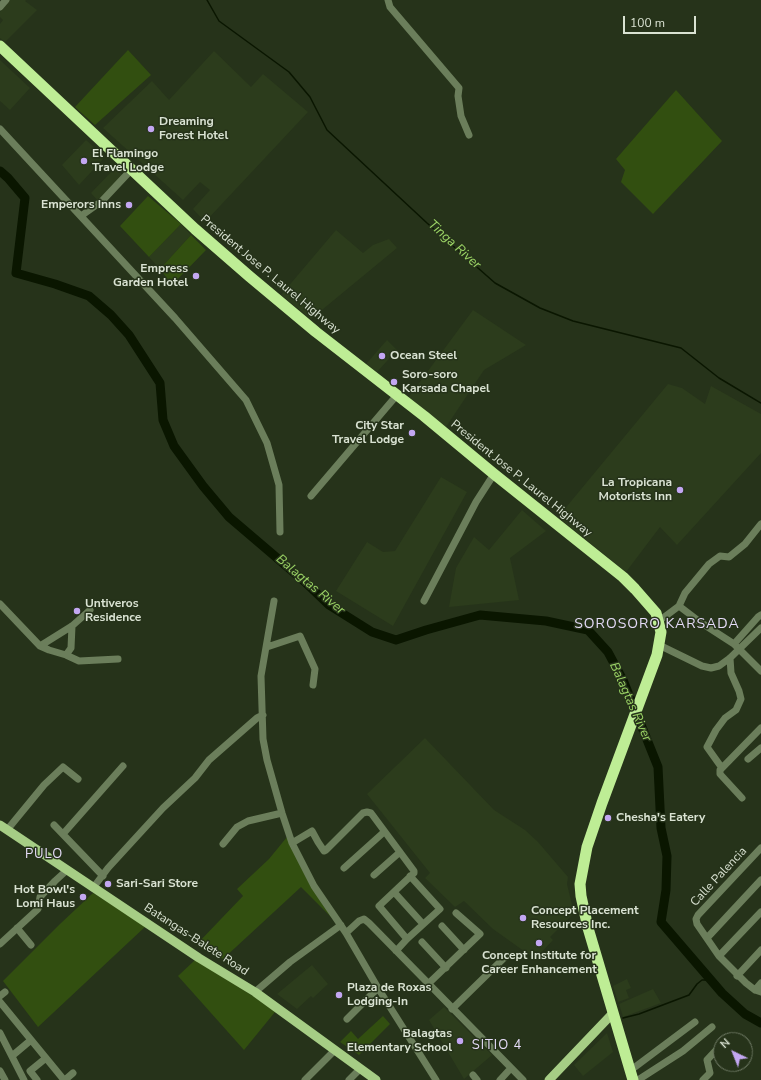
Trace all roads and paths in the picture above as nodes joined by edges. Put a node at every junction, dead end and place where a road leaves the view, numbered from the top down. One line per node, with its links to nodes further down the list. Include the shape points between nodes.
1 (6, 0): 3 (street)
2 (388, 0): 6 (street, via 390,7 459,88 461,116)
3 (0, 7)
4 (0, 46): 7 (highway, President Jose P. Laurel Highway)
5 (0, 129): 8 (street)
6 (469, 135)
7 (132, 169): 8 (street, via 102,201); 9 (highway, President Jose P. Laurel Highway, via 249,276)
8 (81, 216): 13 (street, via 246,400 267,443 279,485)
9 (397, 395): 10 (highway, President Jose P. Laurel Highway); 11 (street)
10 (494, 474): 15 (street, via 476,502); 20 (highway, President Jose P. Laurel Highway, via 623,577 656,613)
11 (311, 496)
12 (761, 524): 17 (street, via 745,544 729,557 720,556 709,564)
13 (280, 532)
14 (274, 601): 26 (street)
15 (424, 601)
16 (0, 604): 24 (street)
17 (679, 606): 20 (street); 25 (street)
18 (90, 610): 21 (street)
19 (761, 615): 25 (street)
20 (659, 621): 23 (highway, President Jose P. Laurel Highway)
21 (72, 626): 24 (street); 27 (street, via 71,648)
22 (761, 628): 25 (street)
23 (660, 645): 28 (street, via 711,668); 83 (highway, President Jose P. Laurel Highway, via 587,847 580,884 588,928)
24 (40, 646): 27 (street)
25 (737, 646): 28 (street); 30 (street)
26 (267, 647): 31 (street, via 300,636 315,668); 32 (street, via 261,676)
27 (66, 655): 29 (street, via 79,661)
28 (730, 658): 37 (street, via 731,673 741,699 736,710 725,718 716,730 707,748)
29 (118, 659)
30 (761, 671)
31 (313, 685)
32 (263, 715): 40 (street, via 263,739 267,760); 52 (street, via 209,760)
33 (761, 728): 37 (street)
34 (761, 748): 35 (street)
35 (748, 759)
36 (123, 766): 44 (street)
37 (722, 768): 39 (street, via 720,774)
38 (78, 779): 42 (street, via 63,767)
39 (742, 798)
40 (282, 813): 45 (street); 46 (street, via 248,821 237,828)
41 (54, 825): 44 (street)
42 (4, 828): 50 (main road, Batangas-Balete Road)
43 (384, 832): 45 (street, via 367,812 324,851 312,831); 48 (street); 49 (street)
44 (62, 834): 52 (street)
45 (292, 843): 60 (street, via 314,886)
46 (224, 844)
47 (761, 848): 65 (street, Calle Palencia, via 698,915 697,924)
48 (400, 852): 51 (street); 53 (street, via 414,871)
49 (344, 868)
50 (67, 870): 55 (main road, Batangas-Balete Road); 62 (street, via 40,897 38,909)
51 (374, 875)
52 (103, 876): 55 (street)
53 (410, 876): 56 (street); 59 (street, via 440,910)
54 (761, 880): 65 (street)
55 (93, 888): 80 (main road, Batangas-Balete Road)
56 (394, 892): 59 (street); 64 (street, via 379,906)
57 (761, 912): 72 (street)
58 (456, 913): 69 (street, via 480,934)
59 (422, 924): 64 (street)
60 (341, 925): 63 (street); 80 (street, via 290,962)
61 (442, 926): 69 (street)
62 (17, 928): 67 (street); 68 (street)
63 (346, 933): 71 (street, via 364,919); 78 (street)
64 (407, 938): 71 (street)
65 (707, 938): 72 (street, Calle Palencia)
66 (422, 942): 74 (street)
67 (0, 944)
68 (31, 945)
69 (464, 950): 74 (street)
70 (761, 950): 75 (street)
71 (396, 951): 77 (street)
72 (720, 956): 75 (street, Calle Palencia)
73 (504, 958): 82 (street)
74 (446, 968): 77 (street)
75 (737, 976): 79 (street, Calle Palencia)
76 (761, 983): 79 (street)
77 (428, 984): 82 (street)
78 (378, 988): 84 (street); 105 (street)
79 (758, 991)
80 (255, 992): 89 (main road, Batangas-Balete Road)
81 (0, 1002): 88 (street)
82 (452, 1009): 93 (street)
83 (613, 1014): 97 (highway, President Jose P. Laurel Highway); 108 (main road)
84 (347, 1019)
85 (695, 1022): 97 (street)
86 (712, 1027): 109 (street, via 683,1051)
87 (0, 1033): 91 (street)
88 (31, 1040): 91 (street); 92 (street)
89 (335, 1050): 94 (main road, Batangas-Balete Road); 102 (street)
90 (713, 1054): 110 (street, via 707,1060 710,1073)
91 (12, 1056): 99 (street)
92 (46, 1058): 100 (street, via 30,1071); 101 (street)
93 (512, 1068): 106 (street); 107 (street)
94 (360, 1069): 103 (street); 104 (main road, Batangas-Balete Road)
95 (0, 1071): 98 (street)
96 (73, 1073): 101 (street)
97 (632, 1075)
98 (4, 1080)
99 (24, 1080)
100 (37, 1080)
101 (65, 1080)
102 (305, 1080)
103 (349, 1080)
104 (376, 1080)
105 (436, 1080)
106 (500, 1080)
107 (522, 1080)
108 (549, 1080)
109 (638, 1080)
110 (703, 1080)

